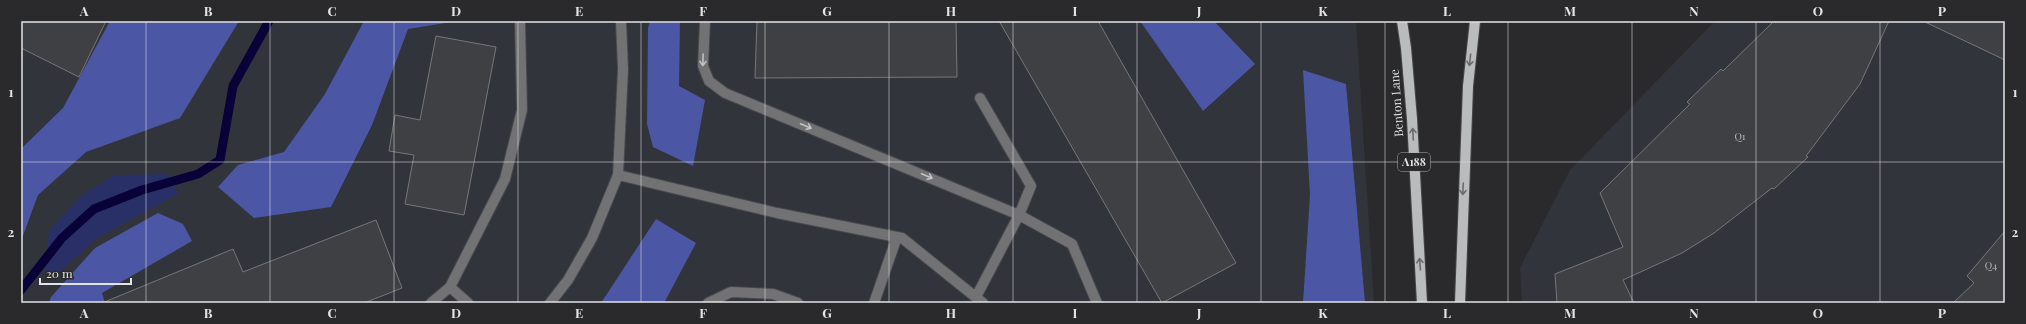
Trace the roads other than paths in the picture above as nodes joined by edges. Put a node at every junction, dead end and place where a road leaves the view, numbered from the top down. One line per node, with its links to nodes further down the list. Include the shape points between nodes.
1 (621, 21): 7 (street, via 623,69)
2 (705, 21): 8 (street, one-way to 8, via 703,66 709,81 725,92)
3 (1402, 21): 19 (main road, Benton Lane / A188, one-way to 3, via 1412,119)
4 (1475, 21): 20 (main road, one-way to 20, via 1468,86)
5 (520, 23): 10 (street, via 522,110 505,179)
6 (980, 98): 8 (street, via 1031,186)
7 (618, 175): 9 (street, via 777,213); 14 (street, via 592,238 568,280)
8 (1019, 215): 11 (street); 18 (street, via 1072,244)
9 (897, 237): 11 (street, via 902,238); 17 (street)
10 (450, 287): 12 (street); 13 (street)
11 (980, 300)
12 (431, 303)
13 (468, 303)
14 (550, 303)
15 (708, 303): 16 (street, via 731,292 773,294)
16 (798, 303)
17 (874, 303)
18 (1097, 303)
19 (1422, 303)
20 (1460, 303)

